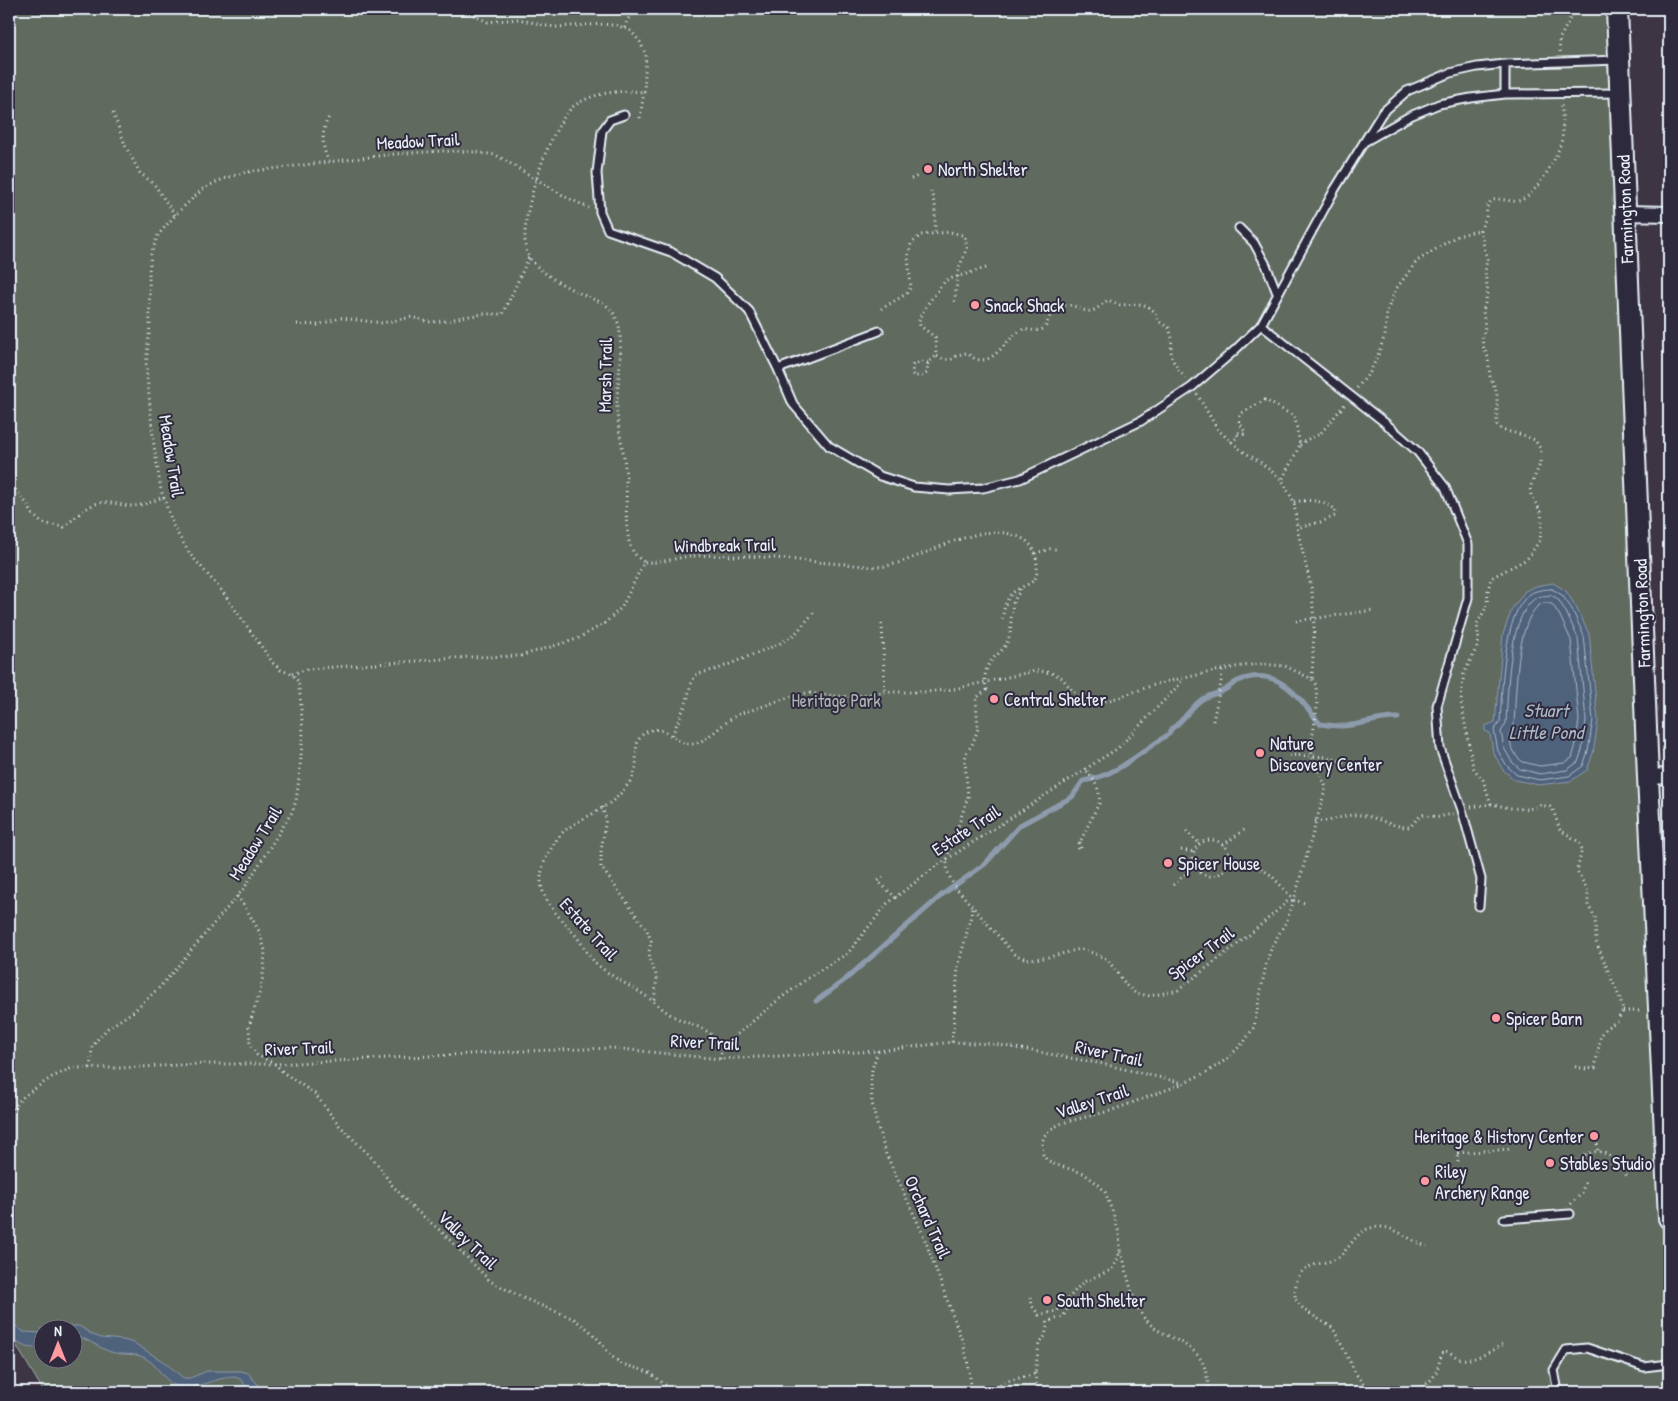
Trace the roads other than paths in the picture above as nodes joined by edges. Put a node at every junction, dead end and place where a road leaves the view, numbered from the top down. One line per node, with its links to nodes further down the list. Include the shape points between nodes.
1 (1617, 9): 2 (street, Farmington Road)
2 (1620, 60): 3 (lane); 4 (street, Farmington Road)
3 (1505, 64): 5 (lane); 7 (lane, via 1450,73 1407,91 1382,113)
4 (1621, 92): 5 (lane); 8 (street, Farmington Road)
5 (1505, 94): 7 (lane, via 1439,104)
6 (624, 115): 14 (lane, via 610,120 602,131 597,173 600,212 608,230 671,252 715,278 749,310)
7 (1366, 141): 11 (lane)
8 (1625, 213): 9 (street); 15 (street, Farmington Road)
9 (1669, 214)
10 (1239, 228): 11 (lane, via 1254,243)
11 (1277, 293): 12 (lane)
12 (1261, 326): 14 (lane, via 1192,387 1141,421 1020,479 983,488 914,487 880,476 829,446 793,404); 17 (lane, via 1417,451 1445,487 1468,544 1468,598 1437,706 1440,748 1481,879)
13 (879, 331): 14 (lane)
14 (778, 369)
15 (1648, 776): 16 (street); 20 (street, Farmington Road)
16 (1669, 776)
17 (1479, 906)
18 (1570, 1214): 19 (lane)
19 (1504, 1218)
20 (1669, 1218)
21 (1669, 1364): 22 (lane, via 1644,1367 1587,1348 1566,1350 1554,1370)
22 (1558, 1392)

